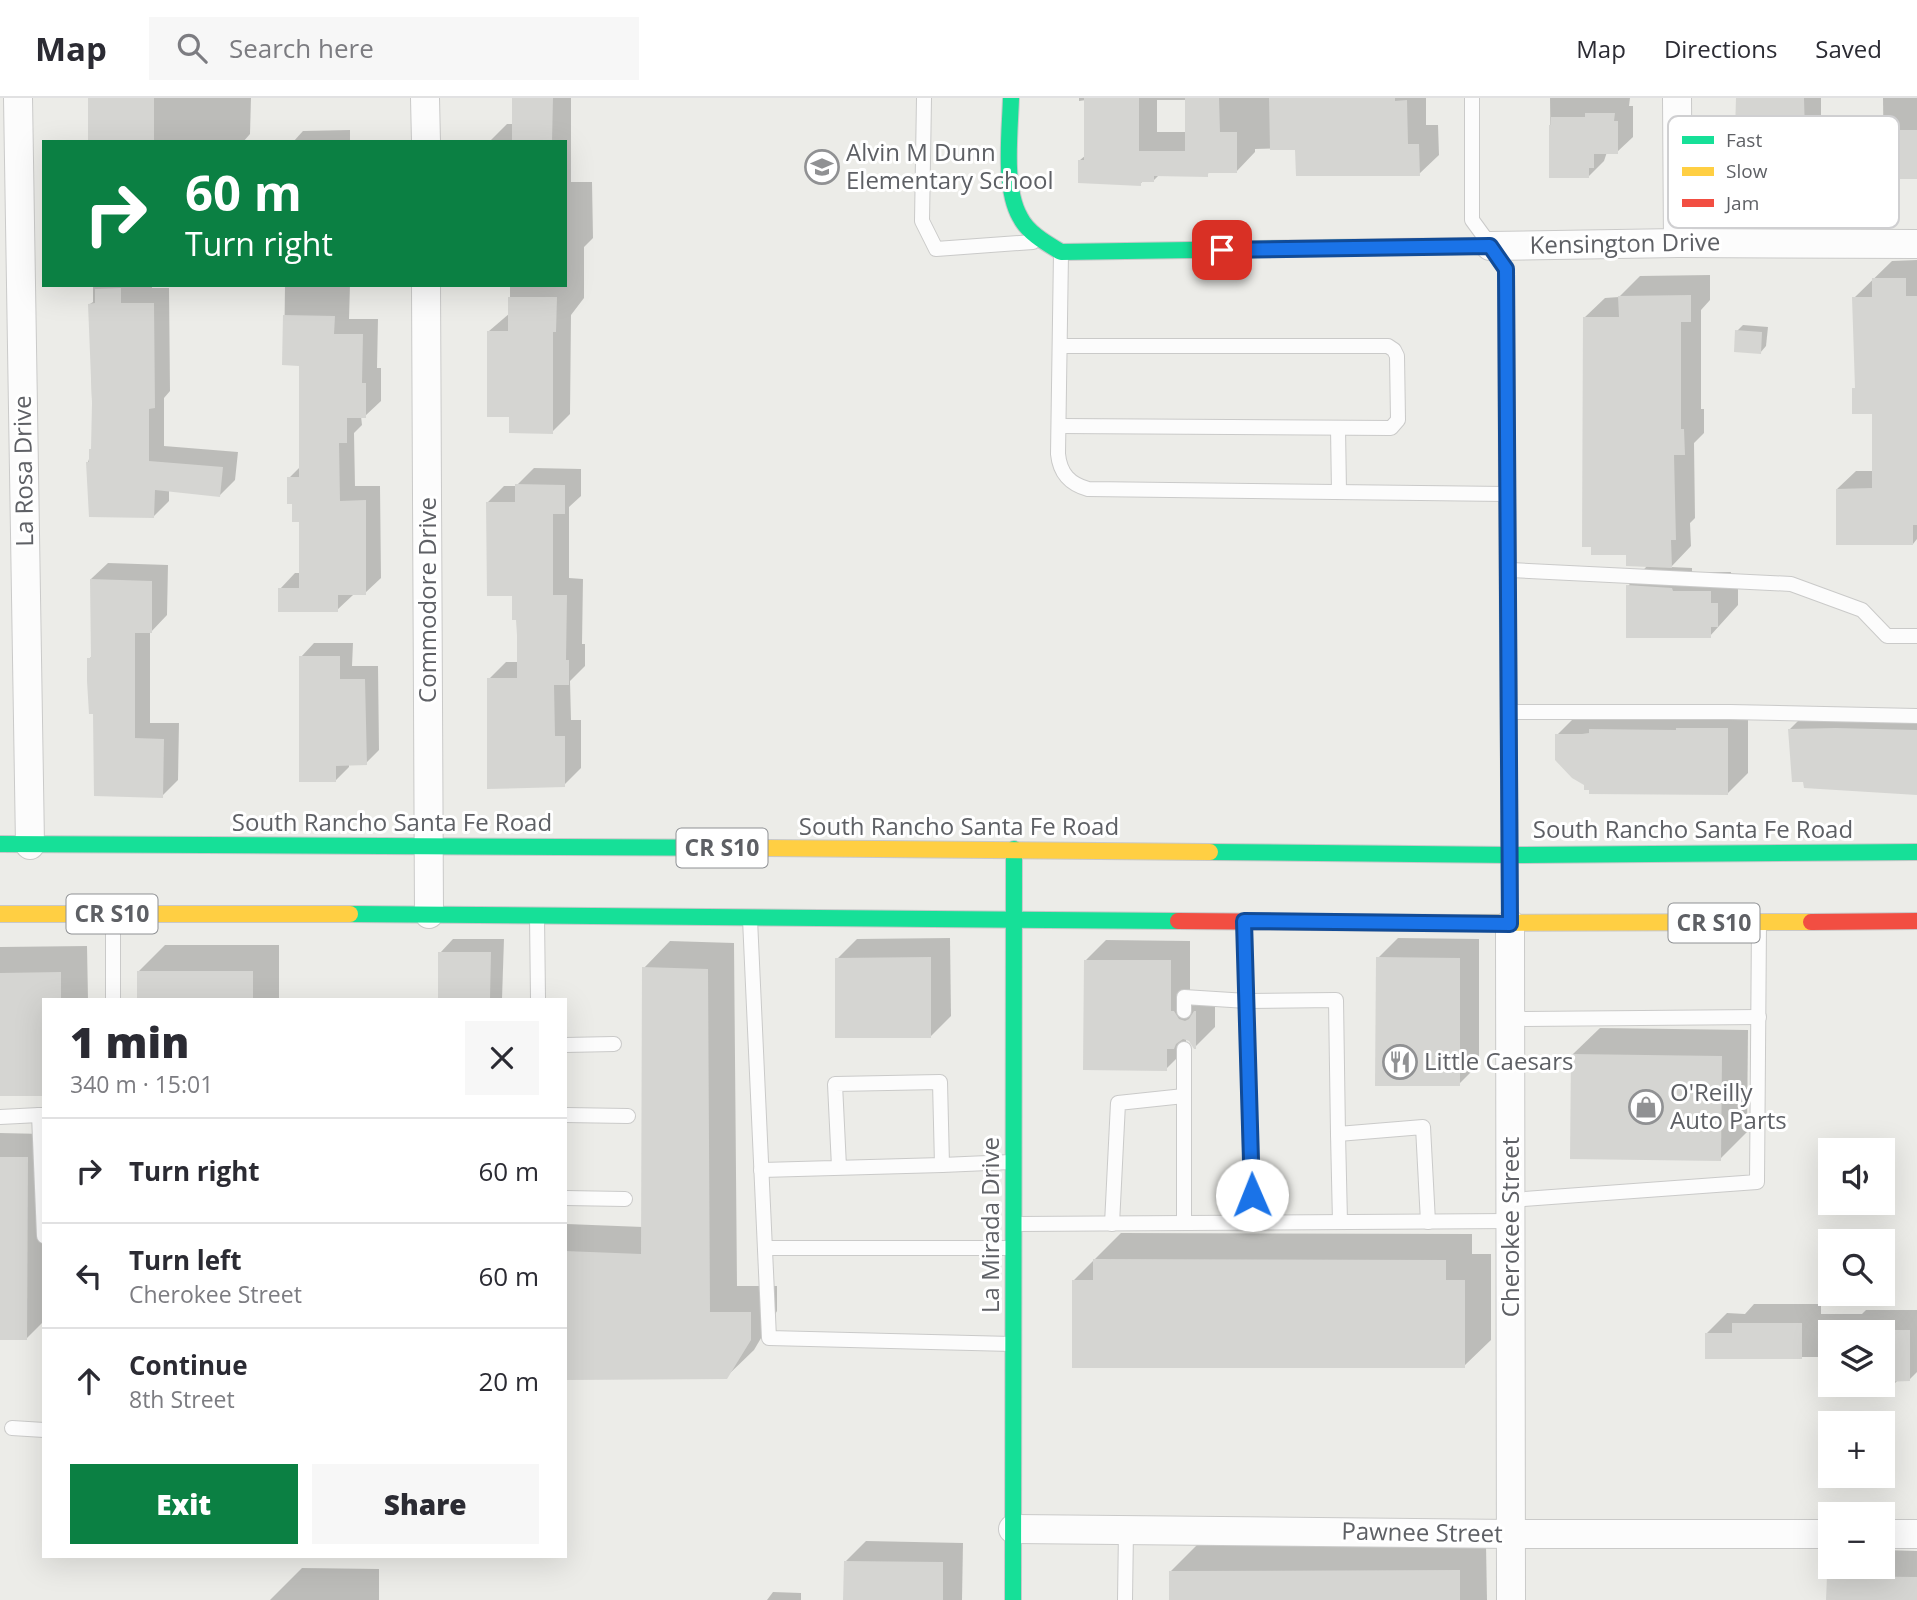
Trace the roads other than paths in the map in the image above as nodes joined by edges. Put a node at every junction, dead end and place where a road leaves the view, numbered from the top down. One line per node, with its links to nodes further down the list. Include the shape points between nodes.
1 (18, 98): 26 (street, La Rosa Drive)
2 (425, 98): 8 (street)
3 (924, 98): 10 (lane, via 922,221 936,249)
4 (1012, 98): 10 (main road, via 1011,194 1019,217)
5 (1472, 98): 13 (lane, via 1472,220)
6 (1677, 98): 7 (street)
7 (1677, 116)
8 (426, 140)
9 (1678, 228): 11 (street)
10 (1041, 241): 14 (main road, Kensington Drive)
11 (1678, 243): 12 (street, Kensington Drive); 13 (street, Kensington Drive)
12 (1917, 244)
13 (1490, 246): 14 (main road, Kensington Drive); 20 (main road, Cherokee Street, via 1506,269)
14 (1062, 252): 16 (lane)
15 (426, 287): 27 (street, Commodore Drive)
16 (1060, 346): 17 (lane); 18 (lane, via 1388,346 1397,356 1396,424 1391,428)
17 (1059, 426): 18 (lane); 19 (lane, via 1059,467 1077,486 1088,489)
18 (1338, 428): 19 (lane)
19 (1339, 492): 20 (lane)
20 (1508, 494): 21 (main road, Cherokee Street)
21 (1508, 570): 22 (lane, via 1791,584 1862,610 1887,636); 23 (main road, Cherokee Street)
22 (1917, 636)
23 (1509, 712): 24 (lane); 30 (main road, Cherokee Street)
24 (1917, 716)
25 (0, 844): 26 (main road, South Rancho Santa Fe Road / CR S10)
26 (30, 845): 27 (main road, South Rancho Santa Fe Road / CR S10)
27 (429, 845): 28 (main road, South Rancho Santa Fe Road / CR S10); 33 (street, Commodore Drive)
28 (1014, 849): 30 (main road, South Rancho Santa Fe Road / CR S10); 36 (main road, La Mirada Drive)
29 (1917, 852): 30 (main road, South Rancho Santa Fe Road / CR S10)
30 (1510, 855): 40 (main road, Cherokee Street)
31 (0, 914): 32 (main road, CR S10)
32 (113, 914): 33 (main road, CR S10); 41 (lane)
33 (429, 915): 34 (main road, CR S10)
34 (537, 916): 35 (main road, CR S10); 42 (lane)
35 (750, 918): 36 (main road, CR S10); 60 (lane)
36 (1014, 919): 37 (main road, CR S10); 57 (main road, La Mirada Drive)
37 (1244, 921): 40 (main road, CR S10); 43 (lane)
38 (1917, 921): 39 (main road, CR S10)
39 (1759, 922): 40 (main road, CR S10); 45 (lane)
40 (1510, 924): 46 (street, Cherokee Street)
41 (113, 998)
42 (538, 998)
43 (1247, 1001): 44 (lane, via 1184,997); 55 (lane, via 1336,1000); 67 (lane)
44 (1184, 1011)
45 (1759, 1017): 46 (lane); 63 (lane, via 1757,1182)
46 (1510, 1019): 63 (street, Cherokee Street)
47 (614, 1044): 48 (lane)
48 (567, 1045)
49 (1184, 1049): 50 (lane)
50 (1184, 1096): 66 (lane); 69 (lane, via 1118,1103)
51 (41, 1115): 53 (lane); 56 (lane)
52 (567, 1115): 54 (lane)
53 (0, 1116)
54 (628, 1116)
55 (1339, 1134): 64 (lane); 65 (lane, via 1423,1127)
56 (42, 1155)
57 (1014, 1162): 58 (lane); 68 (main road, La Mirada Drive)
58 (942, 1165): 59 (lane); 59 (lane, via 940,1082 835,1084)
59 (839, 1167): 60 (lane)
60 (761, 1170): 70 (lane)
61 (567, 1198): 62 (lane)
62 (625, 1199)
63 (1511, 1211): 65 (lane); 77 (street, Cherokee Street)
64 (1340, 1222): 65 (lane); 67 (lane)
65 (1428, 1222)
66 (1184, 1223): 67 (lane); 69 (lane)
67 (1252, 1223)
68 (1013, 1224): 69 (lane); 71 (main road, La Mirada Drive)
69 (1112, 1224)
70 (765, 1248): 71 (lane); 72 (lane, via 769,1338)
71 (1013, 1248): 72 (main road, La Mirada Drive)
72 (1013, 1344): 75 (main road, La Mirada Drive)
73 (12, 1428): 74 (lane)
74 (42, 1430)
75 (1013, 1529): 76 (street, Pawnee Street); 81 (main road, La Mirada Drive)
76 (1126, 1530): 77 (street, Pawnee Street); 82 (lane)
77 (1511, 1534): 78 (street, Pawnee Street); 83 (street, Cherokee Street)
78 (1818, 1534)
79 (1895, 1534): 80 (street)
80 (1917, 1534)
81 (1013, 1600)
82 (1125, 1600)
83 (1511, 1600)

